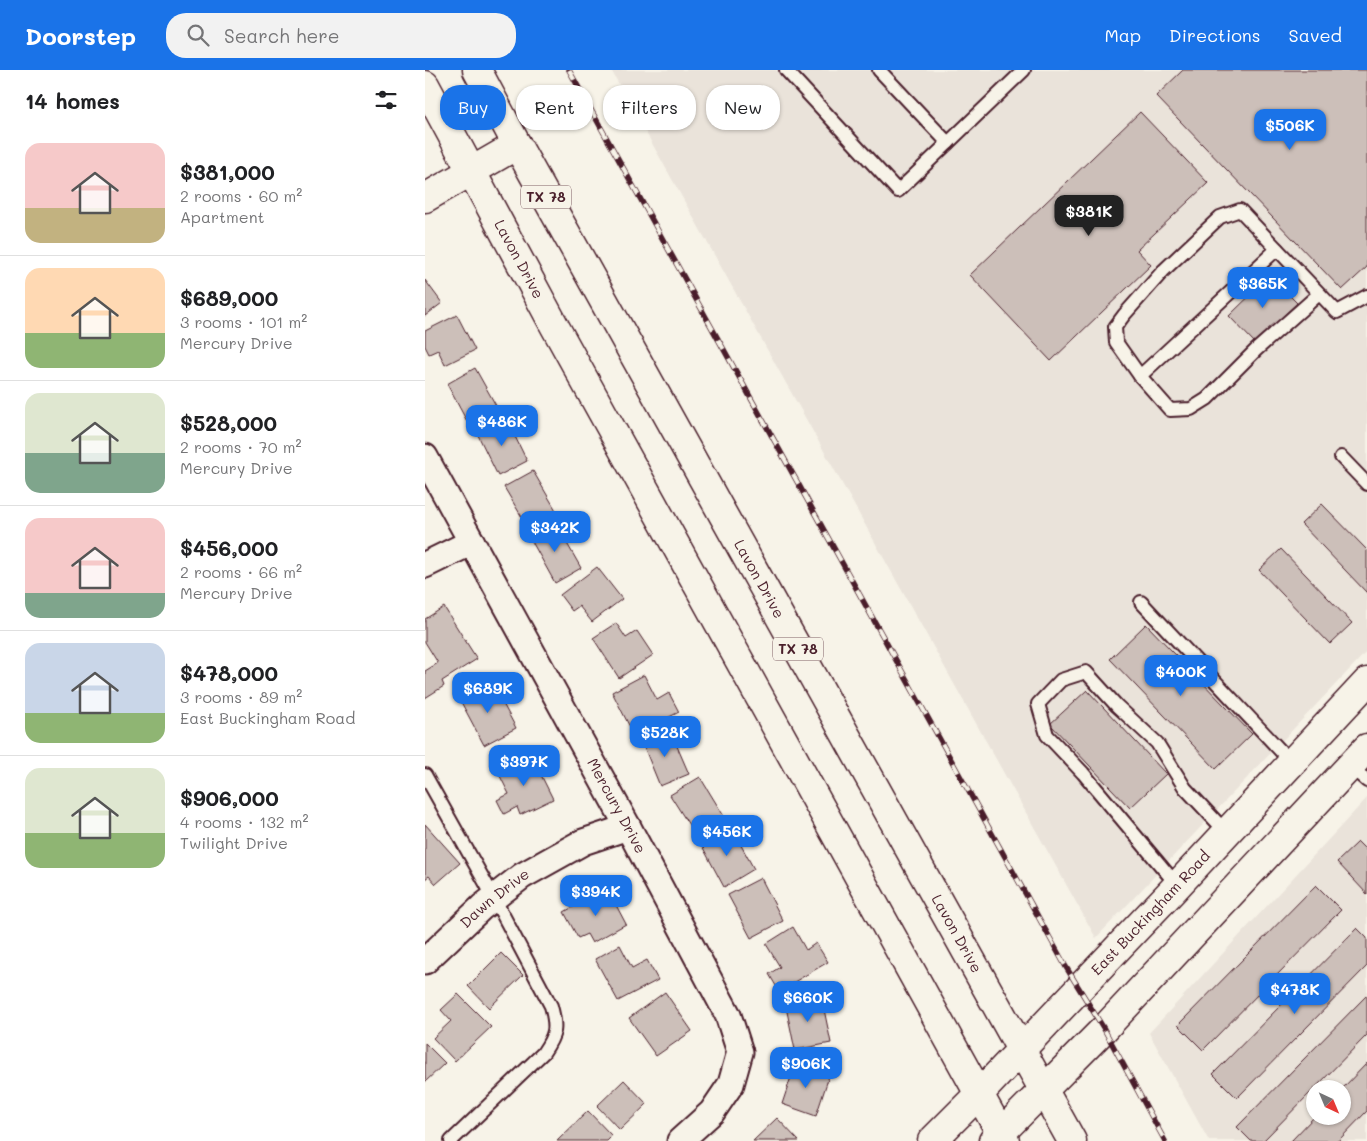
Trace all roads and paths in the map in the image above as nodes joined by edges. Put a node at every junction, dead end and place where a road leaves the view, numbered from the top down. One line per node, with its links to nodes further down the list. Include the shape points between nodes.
1 (477, 70): 7 (main road, Lavon Drive / TX 78)
2 (786, 70): 6 (lane, via 898,191)
3 (879, 70): 6 (lane)
4 (1025, 70): 6 (lane)
5 (425, 85): 8 (main road, Lavon Drive)
6 (948, 143)
7 (517, 145): 8 (main road); 29 (main road, Lavon Drive / TX 78)
8 (471, 172): 9 (main road); 31 (main road, Lavon Drive)
9 (425, 198)
10 (1277, 249): 11 (lane); 13 (lane); 13 (lane, via 1239,210 1220,217 1163,272 1115,327 1116,342)
11 (1319, 294): 12 (lane, via 1337,312); 13 (lane, via 1207,399 1191,409 1170,410)
12 (1367, 296)
13 (1140, 376)
14 (1341, 457): 16 (lane)
15 (425, 458): 17 (street, Mercury Drive)
16 (1367, 484)
17 (472, 542): 18 (street); 24 (street, Mercury Drive)
18 (425, 564)
19 (1141, 602): 21 (lane)
20 (1367, 682): 21 (main road, East Buckingham Road)
21 (1292, 763): 25 (main road, East Buckingham Road)
22 (1361, 765): 30 (main road)
23 (425, 775): 27 (lane)
24 (628, 827): 27 (street, Dawn Drive, via 583,842 522,876); 34 (street, Mercury Drive, via 728,1015 740,1052 731,1084 712,1112)
25 (1227, 832): 26 (main road, East Buckingham Road); 26 (lane, via 1185,788 1157,743 1086,672 1061,680 1038,704 1047,735)
26 (1177, 885): 29 (main road, East Buckingham Road)
27 (494, 898): 28 (street, Dawn Drive); 33 (lane, via 551,1006 556,1024 553,1040 543,1053)
28 (425, 961)
29 (1021, 1049): 30 (main road, Lavon Drive / TX 78); 31 (main road, East Buckingham Road)
30 (1043, 1090): 32 (main road); 36 (main road, Lavon Drive / TX 78)
31 (980, 1093): 32 (main road, Lavon Drive); 35 (main road, East Buckingham Road)
32 (1000, 1138)
33 (451, 1141)
34 (680, 1141)
35 (933, 1141)
36 (1072, 1141)

